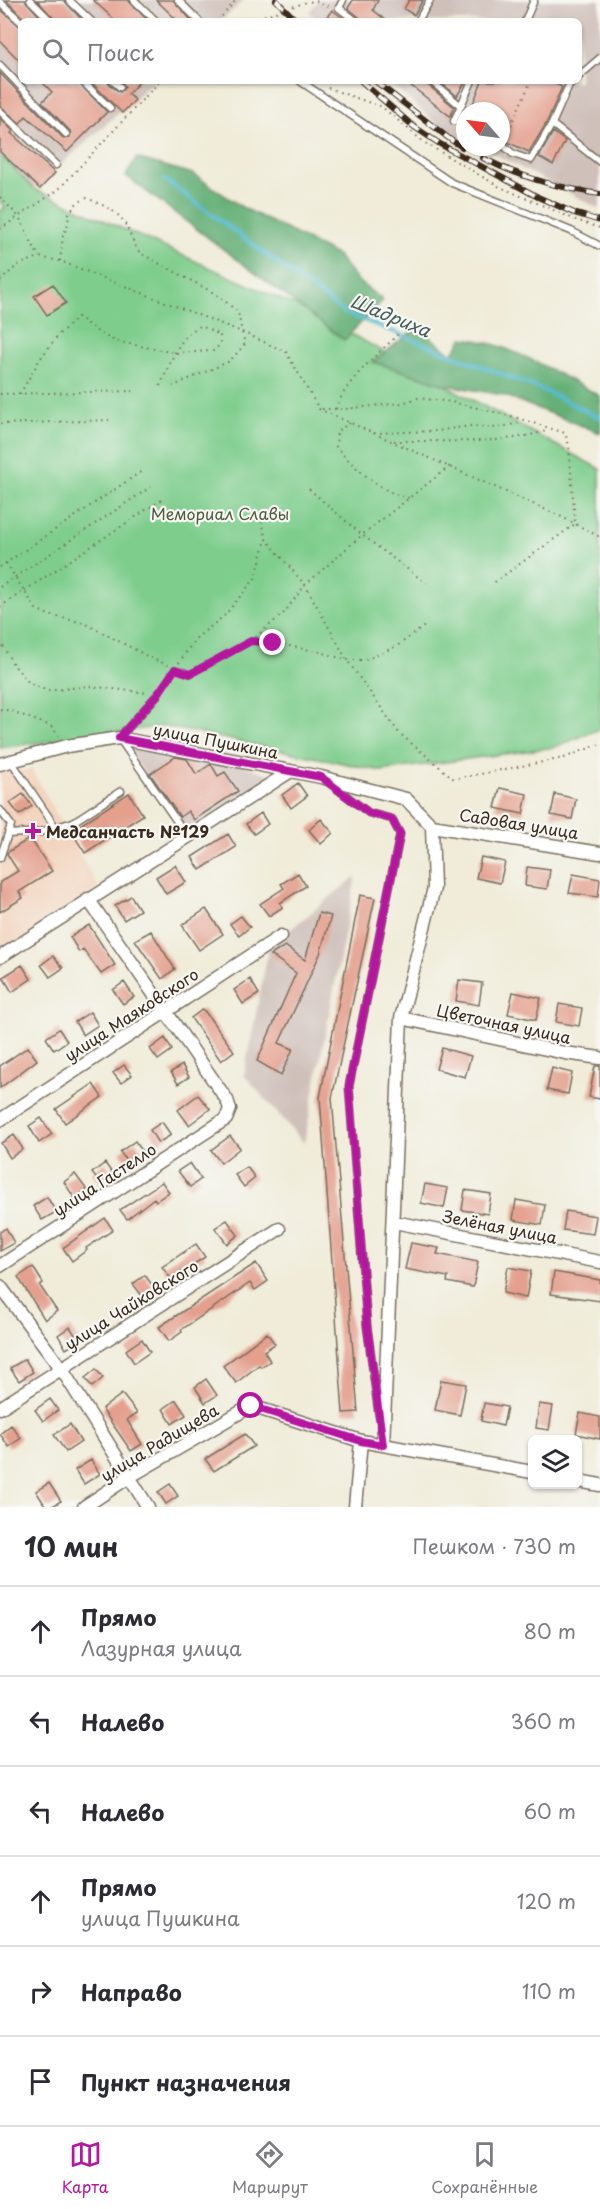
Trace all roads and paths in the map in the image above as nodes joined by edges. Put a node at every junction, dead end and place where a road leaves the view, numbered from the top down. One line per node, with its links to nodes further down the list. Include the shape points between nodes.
1 (30, 0): 11 (lane)
2 (69, 0): 12 (lane)
3 (134, 0): 13 (lane)
4 (178, 0): 14 (lane)
5 (236, 0): 15 (path)
6 (343, 0): 10 (lane)
7 (430, 0): 18 (lane)
8 (534, 0): 19 (lane)
9 (0, 2): 20 (lane)
10 (339, 8): 16 (path, via 307,2); 17 (lane)
11 (48, 18)
12 (88, 18)
13 (153, 18)
14 (196, 18)
15 (221, 18)
16 (256, 18)
17 (352, 18)
18 (420, 18)
19 (526, 18)
20 (18, 19)
21 (600, 58): 23 (lane)
22 (0, 65): 24 (lane)
23 (582, 73)
24 (18, 84)
25 (18, 84): 44 (lane)
26 (85, 84): 38 (lane)
27 (116, 84): 35 (lane)
28 (157, 84): 49 (path, via 58,190)
29 (304, 84): 52 (lane, via 452,183)
30 (435, 84): 36 (lane)
31 (471, 84): 37 (lane)
32 (530, 84): 43 (path)
33 (570, 84): 42 (lane)
34 (323, 86): 50 (path, via 382,107 424,143 498,186)
35 (120, 87)
36 (456, 102)
37 (463, 102)
38 (110, 108)
39 (0, 111): 47 (lane)
40 (456, 117): 41 (lane)
41 (454, 121)
42 (552, 124): 45 (lane, via 531,160); 46 (lane)
43 (510, 127)
44 (66, 134)
45 (510, 151)
46 (600, 162)
47 (56, 165)
48 (0, 197): 49 (path)
49 (19, 217): 51 (path); 53 (path)
50 (600, 228)
51 (0, 229)
52 (600, 246)
53 (39, 256): 54 (path); 55 (path, via 18,265)
54 (60, 261): 56 (path); 56 (path, via 69,213 77,202 87,198 121,218 140,252 216,294 238,312)
55 (0, 281)
56 (242, 332): 59 (path, via 245,345 230,361); 64 (path, via 286,352)
57 (398, 334): 65 (path, via 357,376)
58 (175, 353): 58 (path, via 183,339 201,326 220,335 220,345 213,351); 60 (path); 63 (path, via 116,341 78,316 40,359)
59 (173, 386)
60 (159, 388)
61 (133, 392): 63 (path)
62 (0, 394): 63 (path)
63 (20, 394)
64 (319, 409): 65 (path); 68 (path)
65 (336, 409): 67 (path, via 418,399 452,402)
66 (109, 420): 69 (path)
67 (526, 421): 70 (path); 71 (path, via 497,428 470,426)
68 (350, 423): 71 (path); 77 (path, via 337,431 336,447 377,484)
69 (0, 424)
70 (550, 430): 72 (path, via 524,438); 80 (path, via 565,433 569,445)
71 (371, 434): 72 (path)
72 (391, 441): 73 (path)
73 (450, 466): 77 (path); 80 (path)
74 (142, 471): 84 (path)
75 (152, 486): 86 (path)
76 (309, 489): 81 (path)
77 (410, 498): 81 (path)
78 (162, 500): 91 (path)
79 (262, 521): 83 (path)
80 (575, 524): 82 (path); 88 (path)
81 (362, 536): 87 (path); 89 (path)
82 (600, 537)
83 (266, 539): 89 (path); 97 (path, via 256,577 225,615 195,639)
84 (6, 563): 85 (path); 86 (path)
85 (0, 567)
86 (14, 578): 90 (path); 91 (path)
87 (426, 583)
88 (492, 584)
89 (305, 585): 95 (path, via 284,613); 96 (path)
90 (0, 587)
91 (23, 592): 92 (path); 97 (path, via 36,609 84,622)
92 (0, 607)
93 (426, 625): 96 (path, via 397,646 365,660)
94 (0, 641): 98 (path, via 29,683 48,692 88,686)
95 (251, 641): 96 (path); 97 (path, via 190,674)
96 (346, 660): 101 (path, via 399,733 454,779 564,758)
97 (175, 669): 98 (path)
98 (158, 694): 100 (lane)
99 (0, 709): 102 (path, via 51,726)
100 (119, 738): 102 (street, улица Пушкина); 104 (street, улица Пушкина); 111 (lane)
101 (600, 744)
102 (67, 746): 103 (street, улица Пушкина)
103 (5, 762): 109 (lane)
104 (291, 771): 105 (street, улица Пушкина); 111 (street)
105 (321, 777): 108 (street, улица Пушкина, via 406,799); 129 (lane, via 369,813 392,819 400,834 349,1086 367,1326)
106 (121, 791): 109 (lane, via 73,822)
107 (0, 810): 110 (lane, via 11,825)
108 (432, 826): 112 (street, Садовая улица); 118 (street, via 434,888)
109 (56, 828): 110 (lane)
110 (8, 834): 113 (lane)
111 (187, 836): 114 (street)
112 (600, 853)
113 (0, 858)
114 (88, 899): 116 (street); 117 (street)
115 (281, 936): 117 (street, улица Маяковского)
116 (0, 957)
117 (166, 1011): 120 (street, улица Маяковского); 124 (street, улица Гастелло, via 227,1100 230,1108 226,1119)
118 (401, 1018): 119 (street, Цветочная улица); 121 (street)
119 (600, 1058)
120 (0, 1120)
121 (394, 1222): 123 (street, Зелёная улица); 129 (street)
122 (279, 1229): 126 (street, улица Чайковского)
123 (600, 1262)
124 (0, 1266)
125 (0, 1286): 126 (street)
126 (61, 1368): 127 (street, улица Чайковского); 131 (street)
127 (0, 1408)
128 (361, 1441): 129 (street); 131 (street, улица Радищева, via 251,1406); 136 (street)
129 (383, 1445): 130 (street)
130 (528, 1471)
131 (129, 1477): 134 (street, улица Радищева); 135 (street)
132 (582, 1481): 133 (street)
133 (600, 1485)
134 (84, 1507)
135 (148, 1507)
136 (355, 1507)

